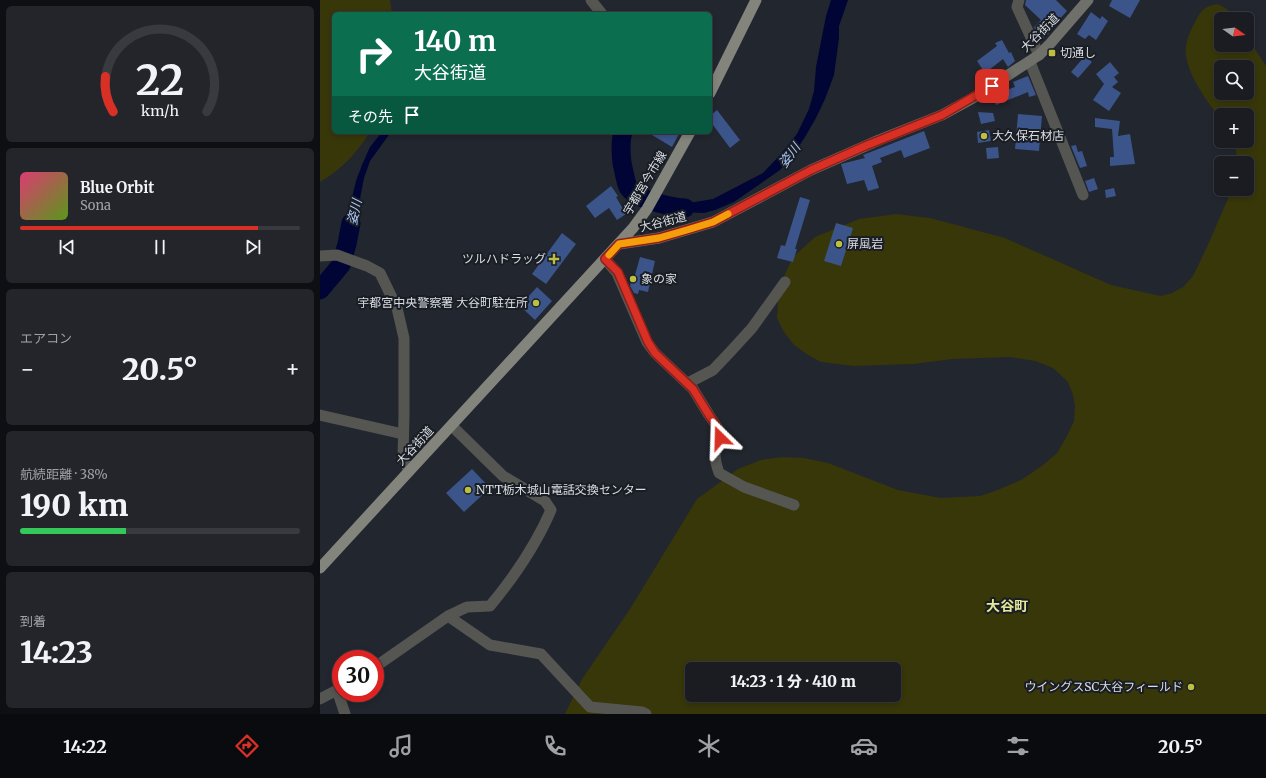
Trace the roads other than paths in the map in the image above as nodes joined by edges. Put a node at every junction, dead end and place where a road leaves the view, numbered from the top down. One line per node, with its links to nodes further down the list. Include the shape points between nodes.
1 (591, 0): 5 (street)
2 (756, 0): 7 (main road)
3 (1019, 0): 6 (street, via 1017,7)
4 (1088, 0): 6 (main road, 大谷街道)
5 (600, 12)
6 (1034, 59): 9 (street); 10 (main road, 大谷街道, via 942,115 811,170 713,222 659,238)
7 (712, 89)
8 (689, 134): 10 (main road, 宇都宮今市線, via 647,209)
9 (1083, 195)
10 (619, 244): 12 (main road, 大谷街道)
11 (320, 256): 17 (street, via 337,255 380,273 397,308 404,338)
12 (605, 259): 14 (street, via 618,272 655,353); 16 (main road, 大谷街道)
13 (785, 282): 14 (street, via 752,328 713,370)
14 (688, 383): 19 (street, via 719,430 720,438 715,454 719,473 744,487)
15 (320, 415): 17 (street)
16 (452, 426): 18 (main road, 大谷街道); 21 (street, via 503,476 545,501 551,510 510,582 490,606 467,607)
17 (403, 434): 18 (street, via 403,456)
18 (409, 471): 20 (main road, 大谷街道)
19 (794, 505)
20 (320, 568)
21 (448, 616): 22 (street); 27 (street, via 490,645 541,654 590,707)
22 (384, 661)
23 (332, 693): 24 (street)
24 (320, 699)
25 (342, 702): 26 (street)
26 (345, 714)
27 (646, 714)

